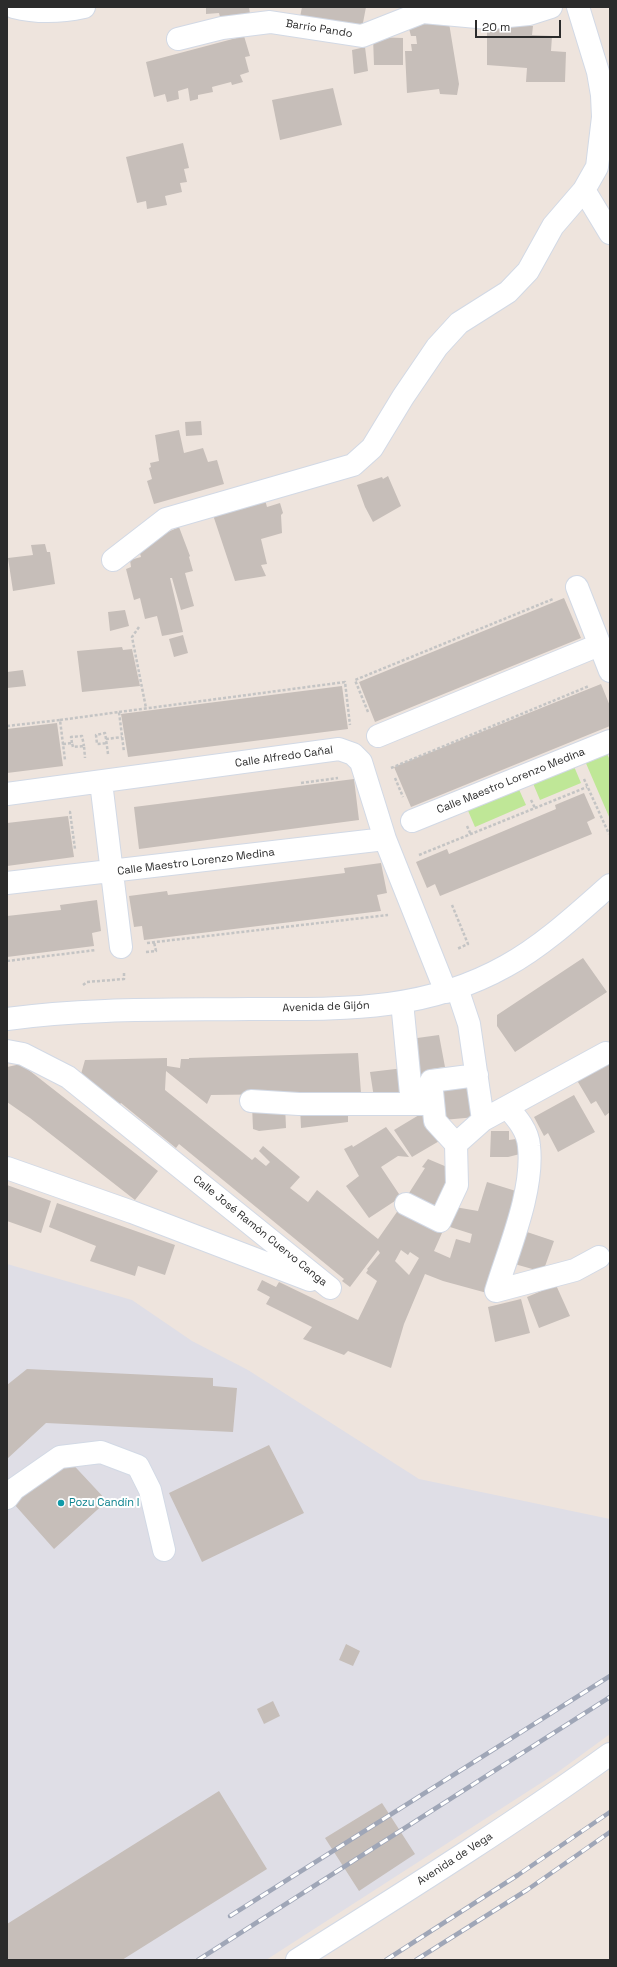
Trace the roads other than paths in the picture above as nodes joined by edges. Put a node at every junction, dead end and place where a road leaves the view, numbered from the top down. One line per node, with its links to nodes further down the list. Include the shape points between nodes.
1 (14, 7): 2 (street, via 64,11)
2 (84, 7)
3 (551, 7): 6 (street, Barrio Pando)
4 (578, 7): 8 (street, via 598,72 603,117 597,167)
5 (450, 11): 6 (street, Barrio Pando, via 488,18); 7 (street, Barrio Pando, via 423,12 362,36 270,22 222,28)
6 (527, 11)
7 (178, 39)
8 (584, 190): 9 (street); 10 (street, via 553,226 528,271 508,292 459,322 437,346 372,448 353,465 166,519)
9 (610, 233)
10 (113, 560)
11 (568, 592): 12 (street)
12 (600, 645): 13 (street); 14 (street)
13 (603, 677)
14 (378, 736)
15 (610, 740): 18 (street, Calle Maestro Lorenzo Medina)
16 (100, 782): 17 (street, Calle Alfredo Cañal); 19 (street, Calle Alfredo Cañal, via 346,751 361,762); 20 (street)
17 (7, 794)
18 (412, 821)
19 (385, 839): 20 (street, Calle Maestro Lorenzo Medina); 24 (street)
20 (113, 872): 21 (street, Calle Maestro Lorenzo Medina); 23 (street)
21 (7, 883)
22 (610, 885): 24 (street, Avenida de Gijón, via 560,929 507,966)
23 (131, 945)
24 (452, 990): 25 (street, Avenida de Gijón); 29 (street, via 469,1024)
25 (402, 1002): 26 (street, Avenida de Gijón, via 350,1009 105,1012); 31 (street)
26 (7, 1019)
27 (7, 1051): 35 (street, Calle José Ramón Cuervo Canga, via 23,1054 68,1077 330,1288 132,1212)
28 (606, 1053): 32 (street)
29 (477, 1075): 31 (street, via 431,1081); 33 (street)
30 (251, 1101): 31 (street, via 299,1104)
31 (423, 1104): 34 (street)
32 (507, 1107): 33 (street); 37 (street, via 520,1122 529,1146 528,1189 496,1291 575,1270)
33 (483, 1120): 34 (street)
34 (456, 1144): 36 (street, via 456,1185 440,1222)
35 (7, 1168)
36 (406, 1204)
37 (599, 1257)
38 (7, 1498): 39 (street, via 14,1489 60,1457 101,1452 138,1466 150,1490)
39 (164, 1550)
40 (610, 1754): 41 (street, Avenida de Vega, via 438,1871)
41 (297, 1960)

